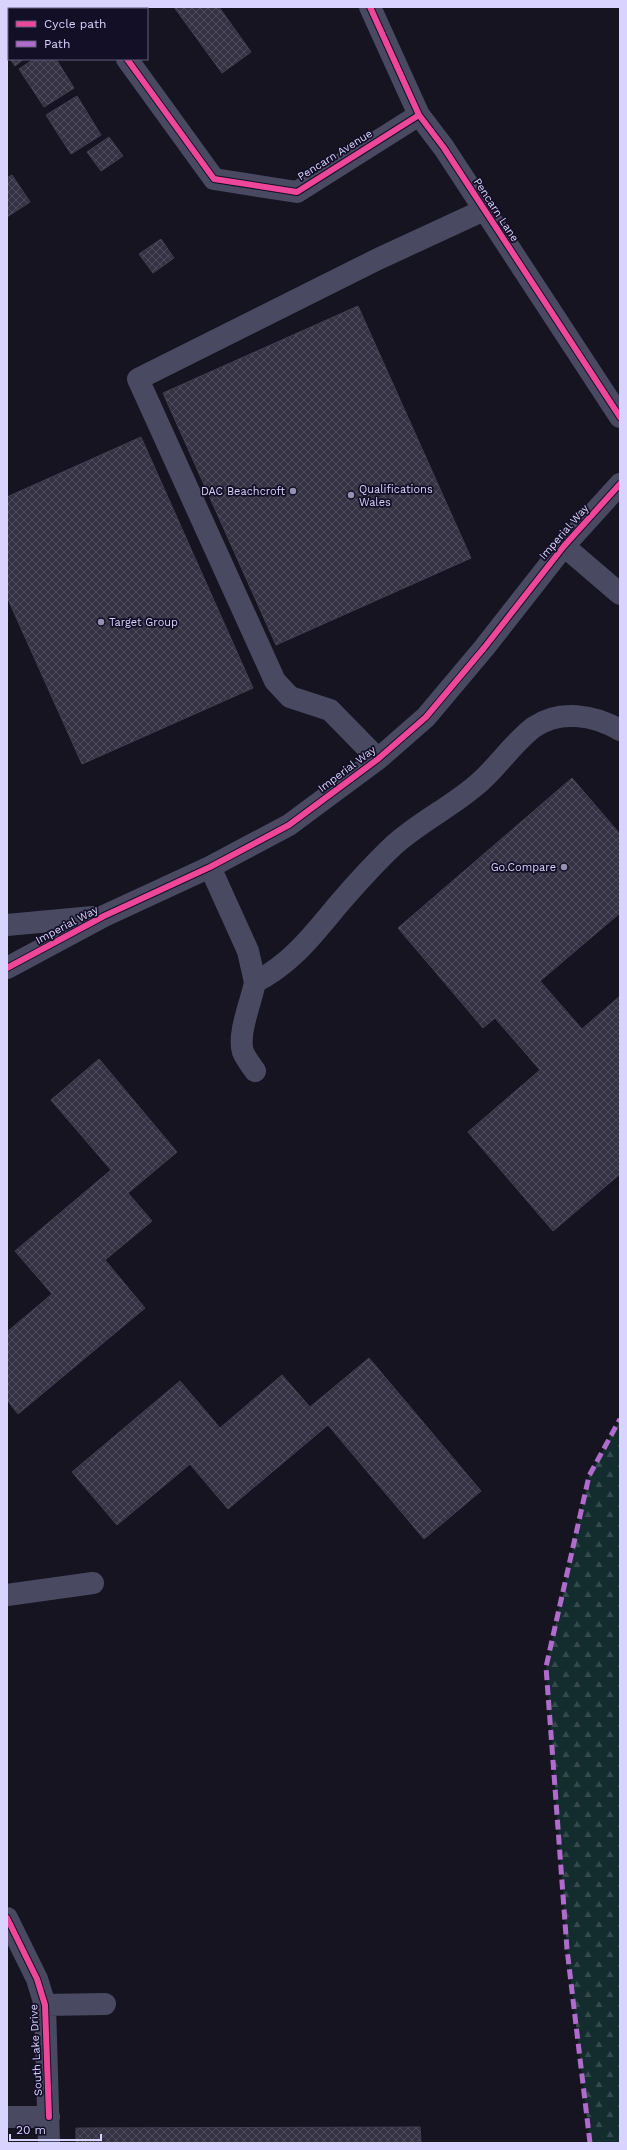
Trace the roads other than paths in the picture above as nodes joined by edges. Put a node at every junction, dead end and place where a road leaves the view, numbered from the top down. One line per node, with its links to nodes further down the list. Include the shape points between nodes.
1 (370, 7): 3 (street, Pencarn Lane)
2 (128, 60): 3 (street, Pencarn Avenue, via 214,179 297,192)
3 (419, 115): 4 (street, Pencarn Lane)
4 (484, 210): 5 (street, Pencarn Lane); 10 (street, via 378,259 138,379 275,681 290,697 330,710)
5 (620, 417)
6 (620, 484): 7 (street, Imperial Way)
7 (564, 546): 8 (street); 10 (street, Imperial Way, via 484,648 426,716)
8 (620, 594)
9 (620, 730): 15 (street, via 609,724 576,716 546,720 533,728 481,781 394,845 362,876 288,961)
10 (378, 759): 11 (street, Imperial Way, via 289,825)
11 (210, 867): 12 (street, Imperial Way); 15 (street, via 248,951)
12 (104, 916): 13 (street, Imperial Way); 14 (street, Imperial Way)
13 (7, 925)
14 (7, 968)
15 (256, 982): 16 (street, via 242,1041 243,1052)
16 (255, 1071)
17 (92, 1583): 18 (street)
18 (7, 1595)
19 (7, 1918): 21 (street, South Lake Drive, via 37,1979)
20 (105, 2004): 21 (street)
21 (45, 2005): 23 (street, South Lake Drive)
22 (7, 2117): 23 (street)
23 (49, 2117): 24 (street, South Lake Drive)
24 (49, 2143)

